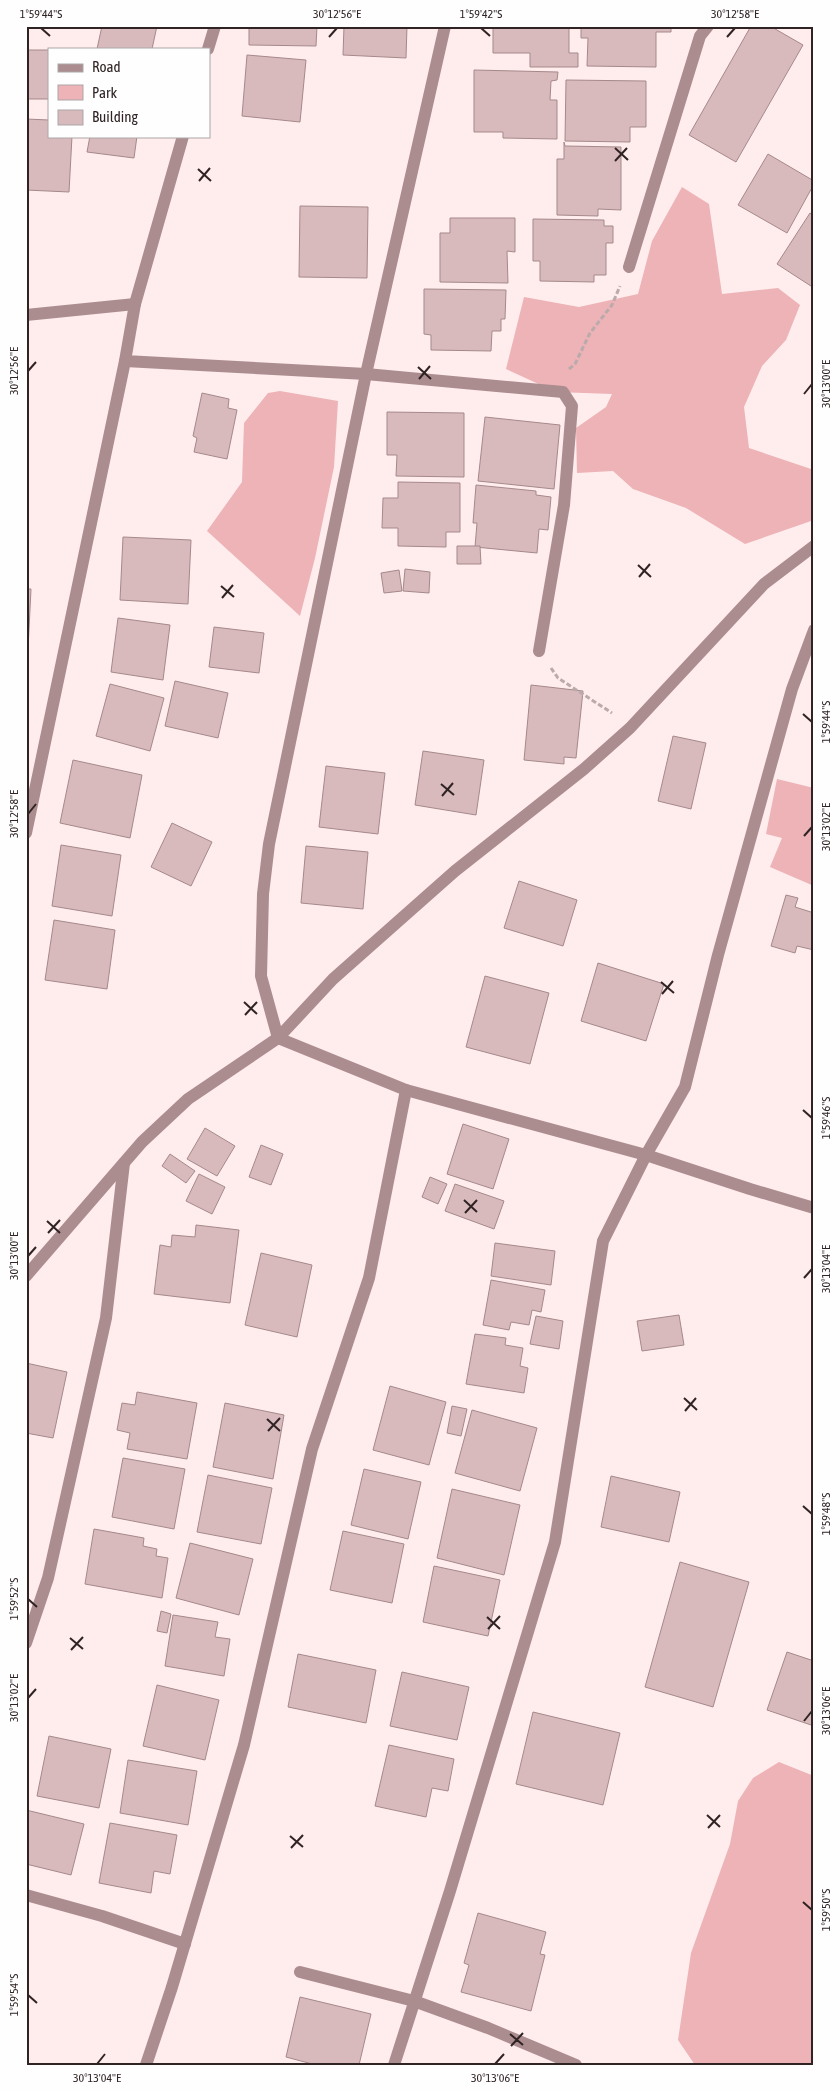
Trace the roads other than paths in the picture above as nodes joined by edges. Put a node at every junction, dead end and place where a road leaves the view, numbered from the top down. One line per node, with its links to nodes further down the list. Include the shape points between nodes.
1 (214, 26): 4 (street)
2 (445, 26): 10 (street)
3 (708, 26): 6 (street, via 700,36)
4 (208, 48)
5 (182, 138): 7 (street)
6 (630, 262)
7 (135, 304): 8 (street); 9 (street)
8 (26, 315)
9 (125, 361): 10 (street); 14 (street)
10 (366, 374): 13 (street, via 563,392 572,406 564,505); 15 (street, via 269,844 263,894 261,976)
11 (814, 546): 15 (street, via 764,584 630,728 434,890 333,979)
12 (814, 630): 17 (street, via 792,689 685,1087)
13 (539, 651)
14 (26, 832)
15 (278, 1038): 16 (street); 18 (street, via 188,1099)
16 (406, 1090): 17 (street); 23 (street, via 369,1278 312,1449 244,1745)
17 (646, 1155): 19 (street); 25 (street, via 603,1241 554,1542)
18 (124, 1163): 20 (street); 21 (street, via 106,1318 48,1578)
19 (814, 1208)
20 (26, 1276)
21 (26, 1642)
22 (26, 1895): 23 (street)
23 (185, 1944): 26 (street)
24 (300, 1972): 25 (street)
25 (414, 2001): 27 (street); 28 (street)
26 (146, 2065)
27 (394, 2065)
28 (576, 2065)

